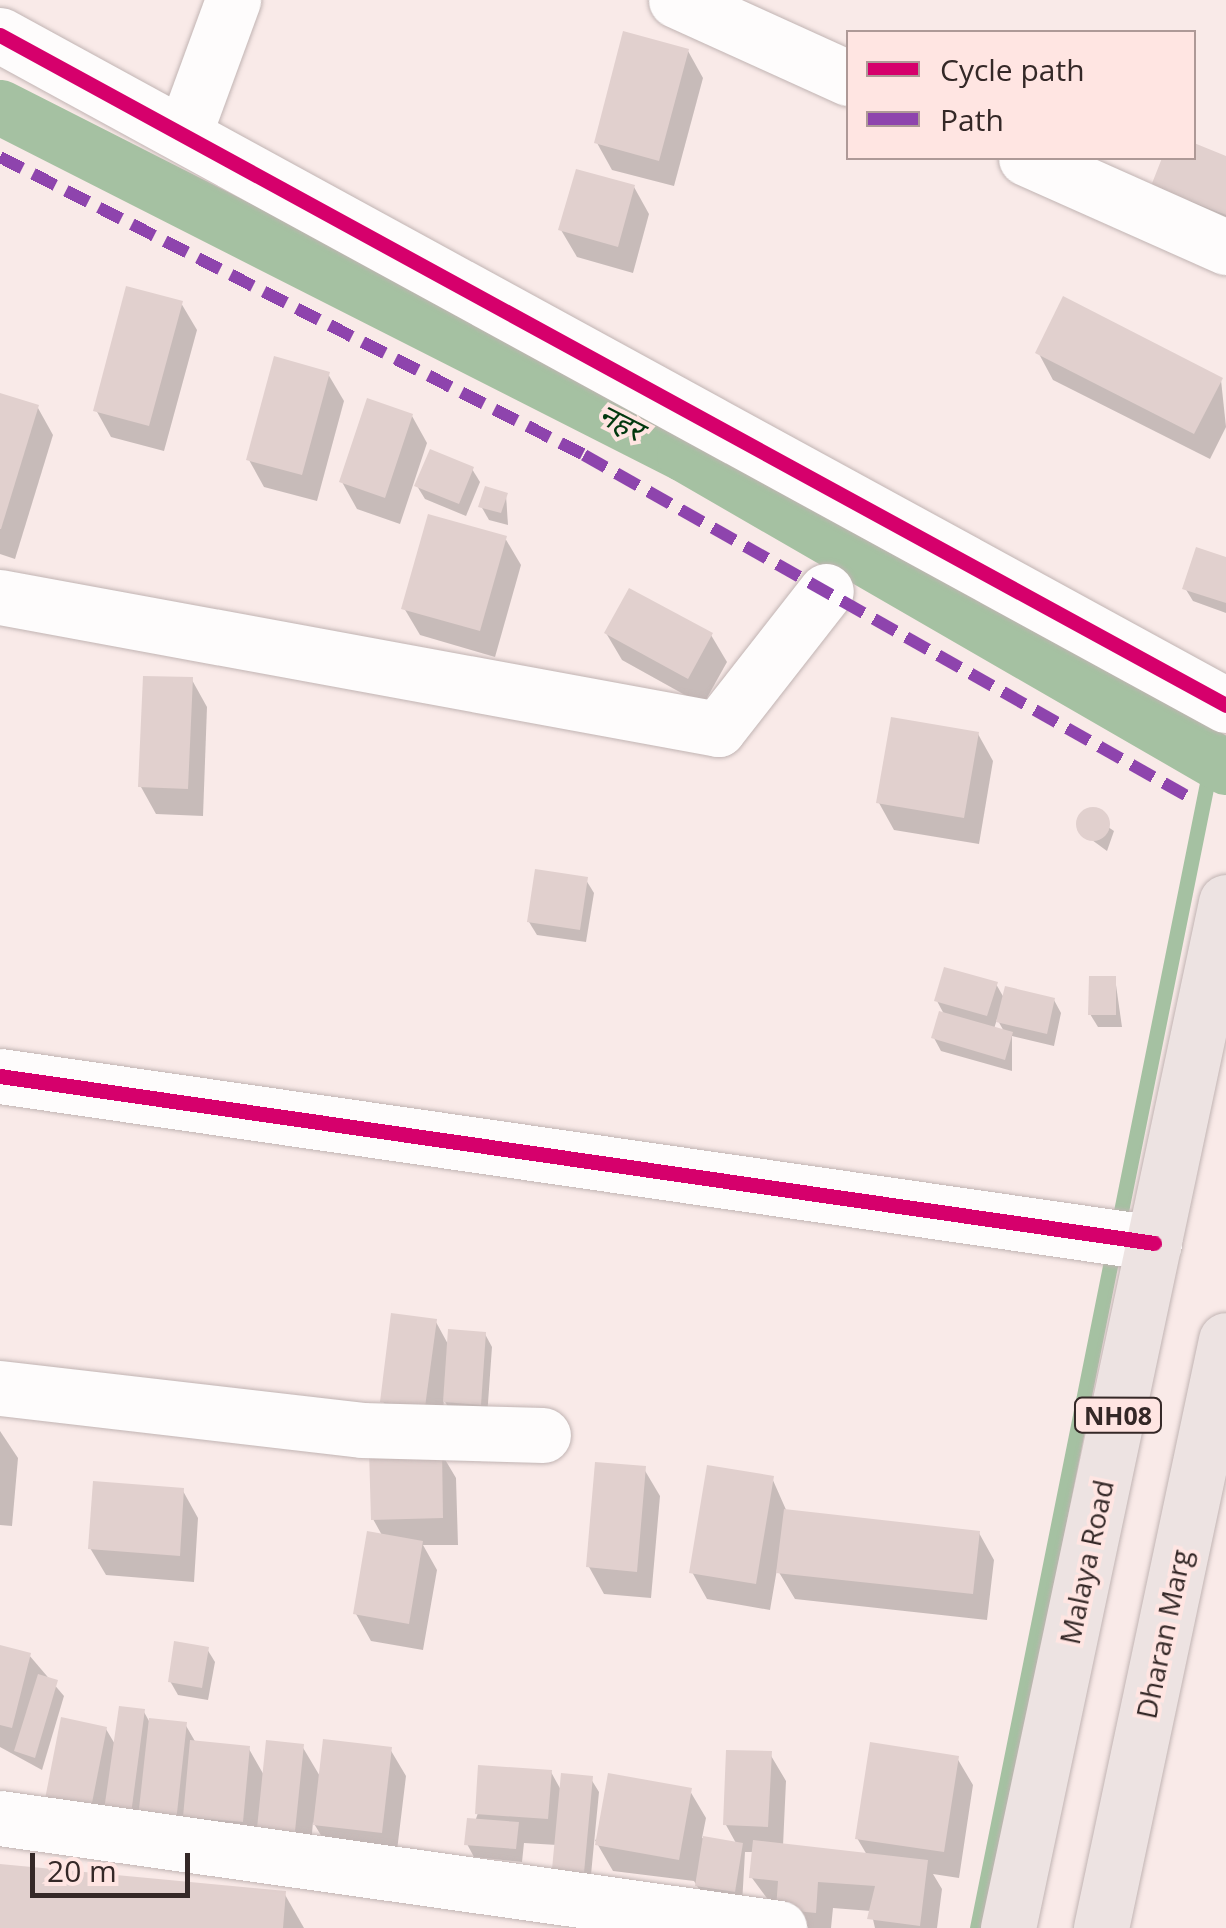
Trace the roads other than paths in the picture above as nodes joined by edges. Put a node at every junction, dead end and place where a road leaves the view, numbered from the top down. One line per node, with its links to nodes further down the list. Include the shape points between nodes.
1 (232, 0): 5 (street)
2 (699, 5): 4 (street)
3 (0, 35): 5 (street)
4 (846, 77)
5 (184, 134): 10 (street)
6 (1030, 160): 7 (street)
7 (1226, 247)
8 (826, 591): 9 (street, via 718,729)
9 (0, 597)
10 (1226, 705)
11 (1226, 902): 13 (main road, Malaya Road / NH08)
12 (0, 1076): 13 (street)
13 (1154, 1243): 19 (main road, Malaya Road / NH08)
14 (1226, 1340): 20 (main road, Dharan Marg)
15 (0, 1388): 16 (street, via 362,1430)
16 (543, 1436)
17 (0, 1818): 18 (street)
18 (778, 1928)
19 (1008, 1928)
20 (1100, 1928)

